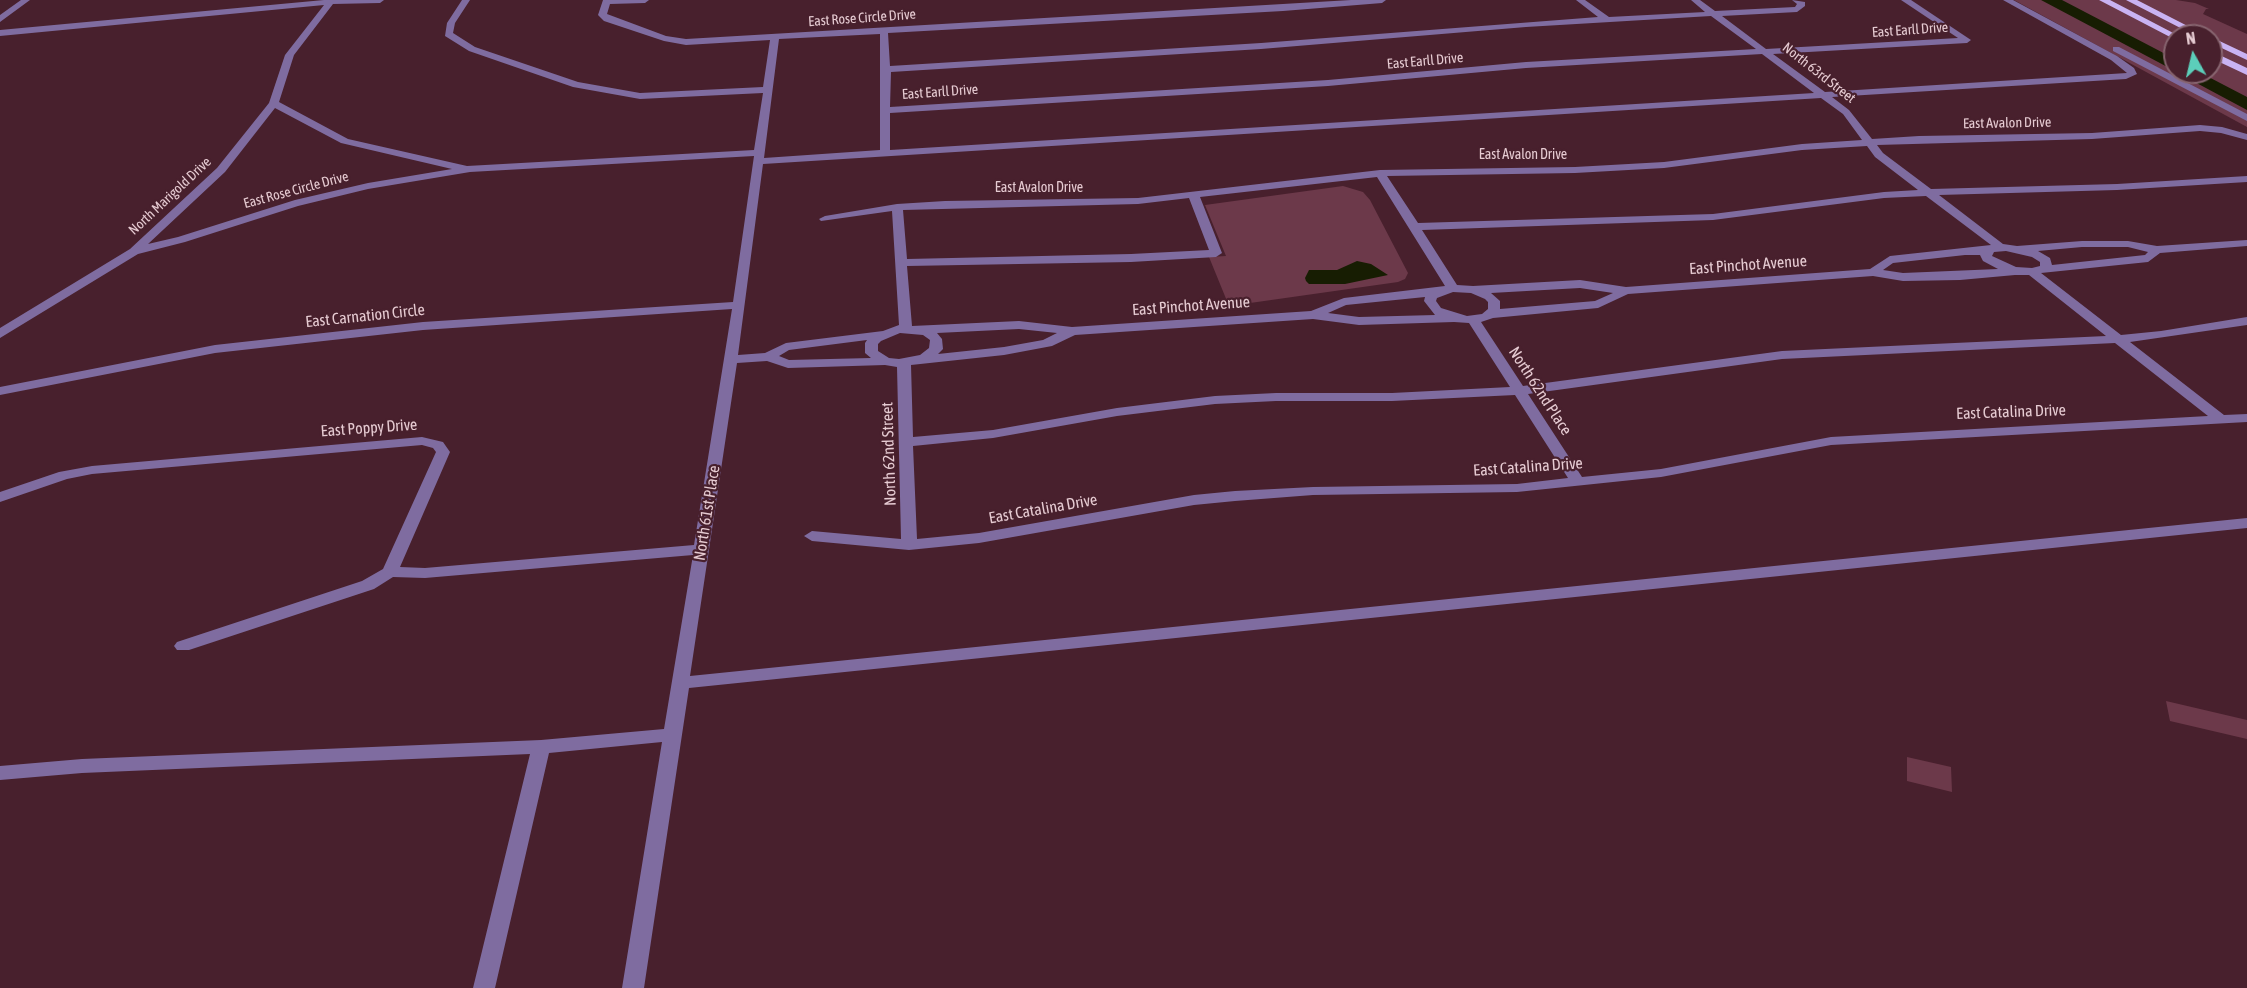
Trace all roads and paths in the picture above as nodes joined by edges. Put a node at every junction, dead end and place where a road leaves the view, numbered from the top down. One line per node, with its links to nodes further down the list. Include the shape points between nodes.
1 (26, 0): 17 (street)
2 (380, 0): 14 (street)
3 (466, 0): 30 (street, via 448,34 472,49 576,86 640,96)
4 (645, 0): 15 (street)
5 (1382, 0): 21 (street, East Rose Circle Drive)
6 (1580, 0): 18 (street)
7 (1695, 0): 16 (street, North 63rd Street)
8 (1796, 0): 16 (street, via 1802,4 1797,9)
9 (1905, 0): 25 (street, East Earll Drive, via 1967,40)
10 (2007, 0): 31 (street, East Rose Circle Drive, via 2114,58 2132,74)
11 (2024, 0): 34 (street)
12 (2103, 0): 20 (main road)
13 (2130, 0): 19 (main road)
14 (331, 1): 22 (street); 32 (street, North Marigold Drive, via 290,54)
15 (606, 1): 23 (street, East Rose Circle Drive, via 602,15 607,19 664,38 686,42)
16 (1714, 14): 18 (street); 25 (street, North 63rd Street)
17 (0, 19)
18 (1606, 19): 28 (street, via 1261,46)
19 (2179, 24)
20 (2163, 30)
21 (884, 32): 23 (street, East Rose Circle Drive); 28 (street)
22 (0, 33)
23 (775, 38): 30 (street, North 61st Place)
24 (2223, 46): 26 (main road)
25 (1767, 52): 31 (street, North 63rd Street); 33 (street, East Earll Drive)
26 (2247, 57)
27 (2223, 60): 29 (main road)
28 (886, 69): 33 (street)
29 (2247, 72)
30 (768, 90): 38 (street, North 61st Place)
31 (1824, 95): 36 (street, North 63rd Street, via 1846,112); 37 (street, East Rose Circle Drive)
32 (274, 103): 39 (street, East Rose Circle Drive, via 345,141); 51 (street, North Marigold Drive, via 221,170)
33 (885, 110): 37 (street)
34 (2247, 118)
35 (2247, 137): 36 (street, East Avalon Drive, via 2200,128 2092,136)
36 (1868, 142): 40 (street, East Avalon Drive, via 1633,167); 42 (street, North 63rd Street)
37 (885, 153): 38 (street, East Rose Circle Drive)
38 (759, 157): 39 (street, East Rose Circle Drive); 61 (street, North 61st Place)
39 (470, 169): 51 (street, East Rose Circle Drive, via 295,203)
40 (1380, 173): 43 (street, East Avalon Drive); 46 (street)
41 (2247, 179): 42 (street)
42 (1927, 192): 46 (street, via 1713,217); 48 (street, North 63rd Street)
43 (1194, 196): 44 (street, East Avalon Drive, via 1117,202); 53 (street, via 1216,253)
44 (897, 207): 45 (street, East Avalon Drive); 53 (street)
45 (825, 219)
46 (1413, 227): 57 (street)
47 (2247, 243): 50 (street)
48 (2000, 247): 49 (street); 52 (street, East Pinchot Avenue)
49 (2020, 249): 50 (street, via 2128,244); 55 (street, via 2046,261 2047,265)
50 (2157, 250): 55 (street, via 2148,258)
51 (134, 251): 70 (street, North Marigold Drive)
52 (1987, 251): 54 (street, via 1992,262); 56 (street, East Pinchot Avenue, via 1890,260)
53 (901, 263): 67 (street)
54 (2015, 271): 55 (street); 56 (street, East Pinchot Avenue, via 1903,278)
55 (2037, 271): 72 (street)
56 (1873, 272): 59 (street, East Pinchot Avenue)
57 (1453, 288): 58 (street, East Pinchot Avenue); 60 (street, East Pinchot Avenue)
58 (1473, 290): 59 (street, East Pinchot Avenue, via 1580,284); 62 (street, via 1494,301 1496,306)
59 (1626, 291): 62 (street, East Pinchot Avenue, via 1598,304)
60 (1437, 292): 63 (street, East Pinchot Avenue, via 1344,302); 64 (street, via 1432,296 1431,306)
61 (738, 305): 75 (street, North 61st Place); 79 (street, East Carnation Circle, via 423,326 215,349)
62 (1491, 314): 65 (street, East Pinchot Avenue)
63 (1313, 315): 64 (street, East Pinchot Avenue, via 1359,321); 68 (street, East Pinchot Avenue)
64 (1454, 318): 65 (street, East Pinchot Avenue)
65 (1473, 319): 78 (street, North 62nd Place)
66 (2247, 321): 72 (street)
67 (906, 329): 69 (street, East Pinchot Avenue); 71 (street)
68 (1072, 331): 69 (street, East Pinchot Avenue, via 1019,325); 74 (street, East Pinchot Avenue, via 1047,343)
69 (926, 332): 74 (street, via 938,344)
70 (0, 334)
71 (882, 334): 73 (street, via 786,347); 76 (street, via 870,348)
72 (2116, 339): 78 (street, via 1782,355); 81 (street)
73 (768, 357): 75 (street); 76 (street, via 788,364)
74 (924, 358): 77 (street, East Pinchot Avenue)
75 (732, 360): 88 (street, North 61st Place)
76 (885, 361): 77 (street, East Pinchot Avenue)
77 (904, 362): 82 (street, North 62nd Street)
78 (1518, 391): 82 (street, via 1215,400 993,434); 83 (street, North 62nd Place)
79 (0, 392)
80 (2247, 418): 81 (street, East Catalina Drive)
81 (2223, 421): 83 (street, East Catalina Drive, via 1831,441 1661,473)
82 (908, 442): 87 (street, North 62nd Street)
83 (1578, 482): 87 (street, East Catalina Drive, via 1517,488 1235,496 979,538)
84 (0, 497): 89 (street, East Poppy Drive, via 64,475 92,470 422,441 438,445 443,452)
85 (2247, 523): 91 (street)
86 (812, 536): 87 (street, East Catalina Drive)
87 (909, 545)
88 (701, 549): 89 (street, via 425,573); 91 (street, North 61st Place)
89 (390, 572): 90 (street, via 368,585)
90 (183, 646)
91 (680, 683): 92 (street, North 61st Place)
92 (672, 735): 93 (street); 96 (street, North 61st Place)
93 (541, 747): 94 (street); 95 (street)
94 (0, 773)
95 (484, 988)
96 (633, 988)

